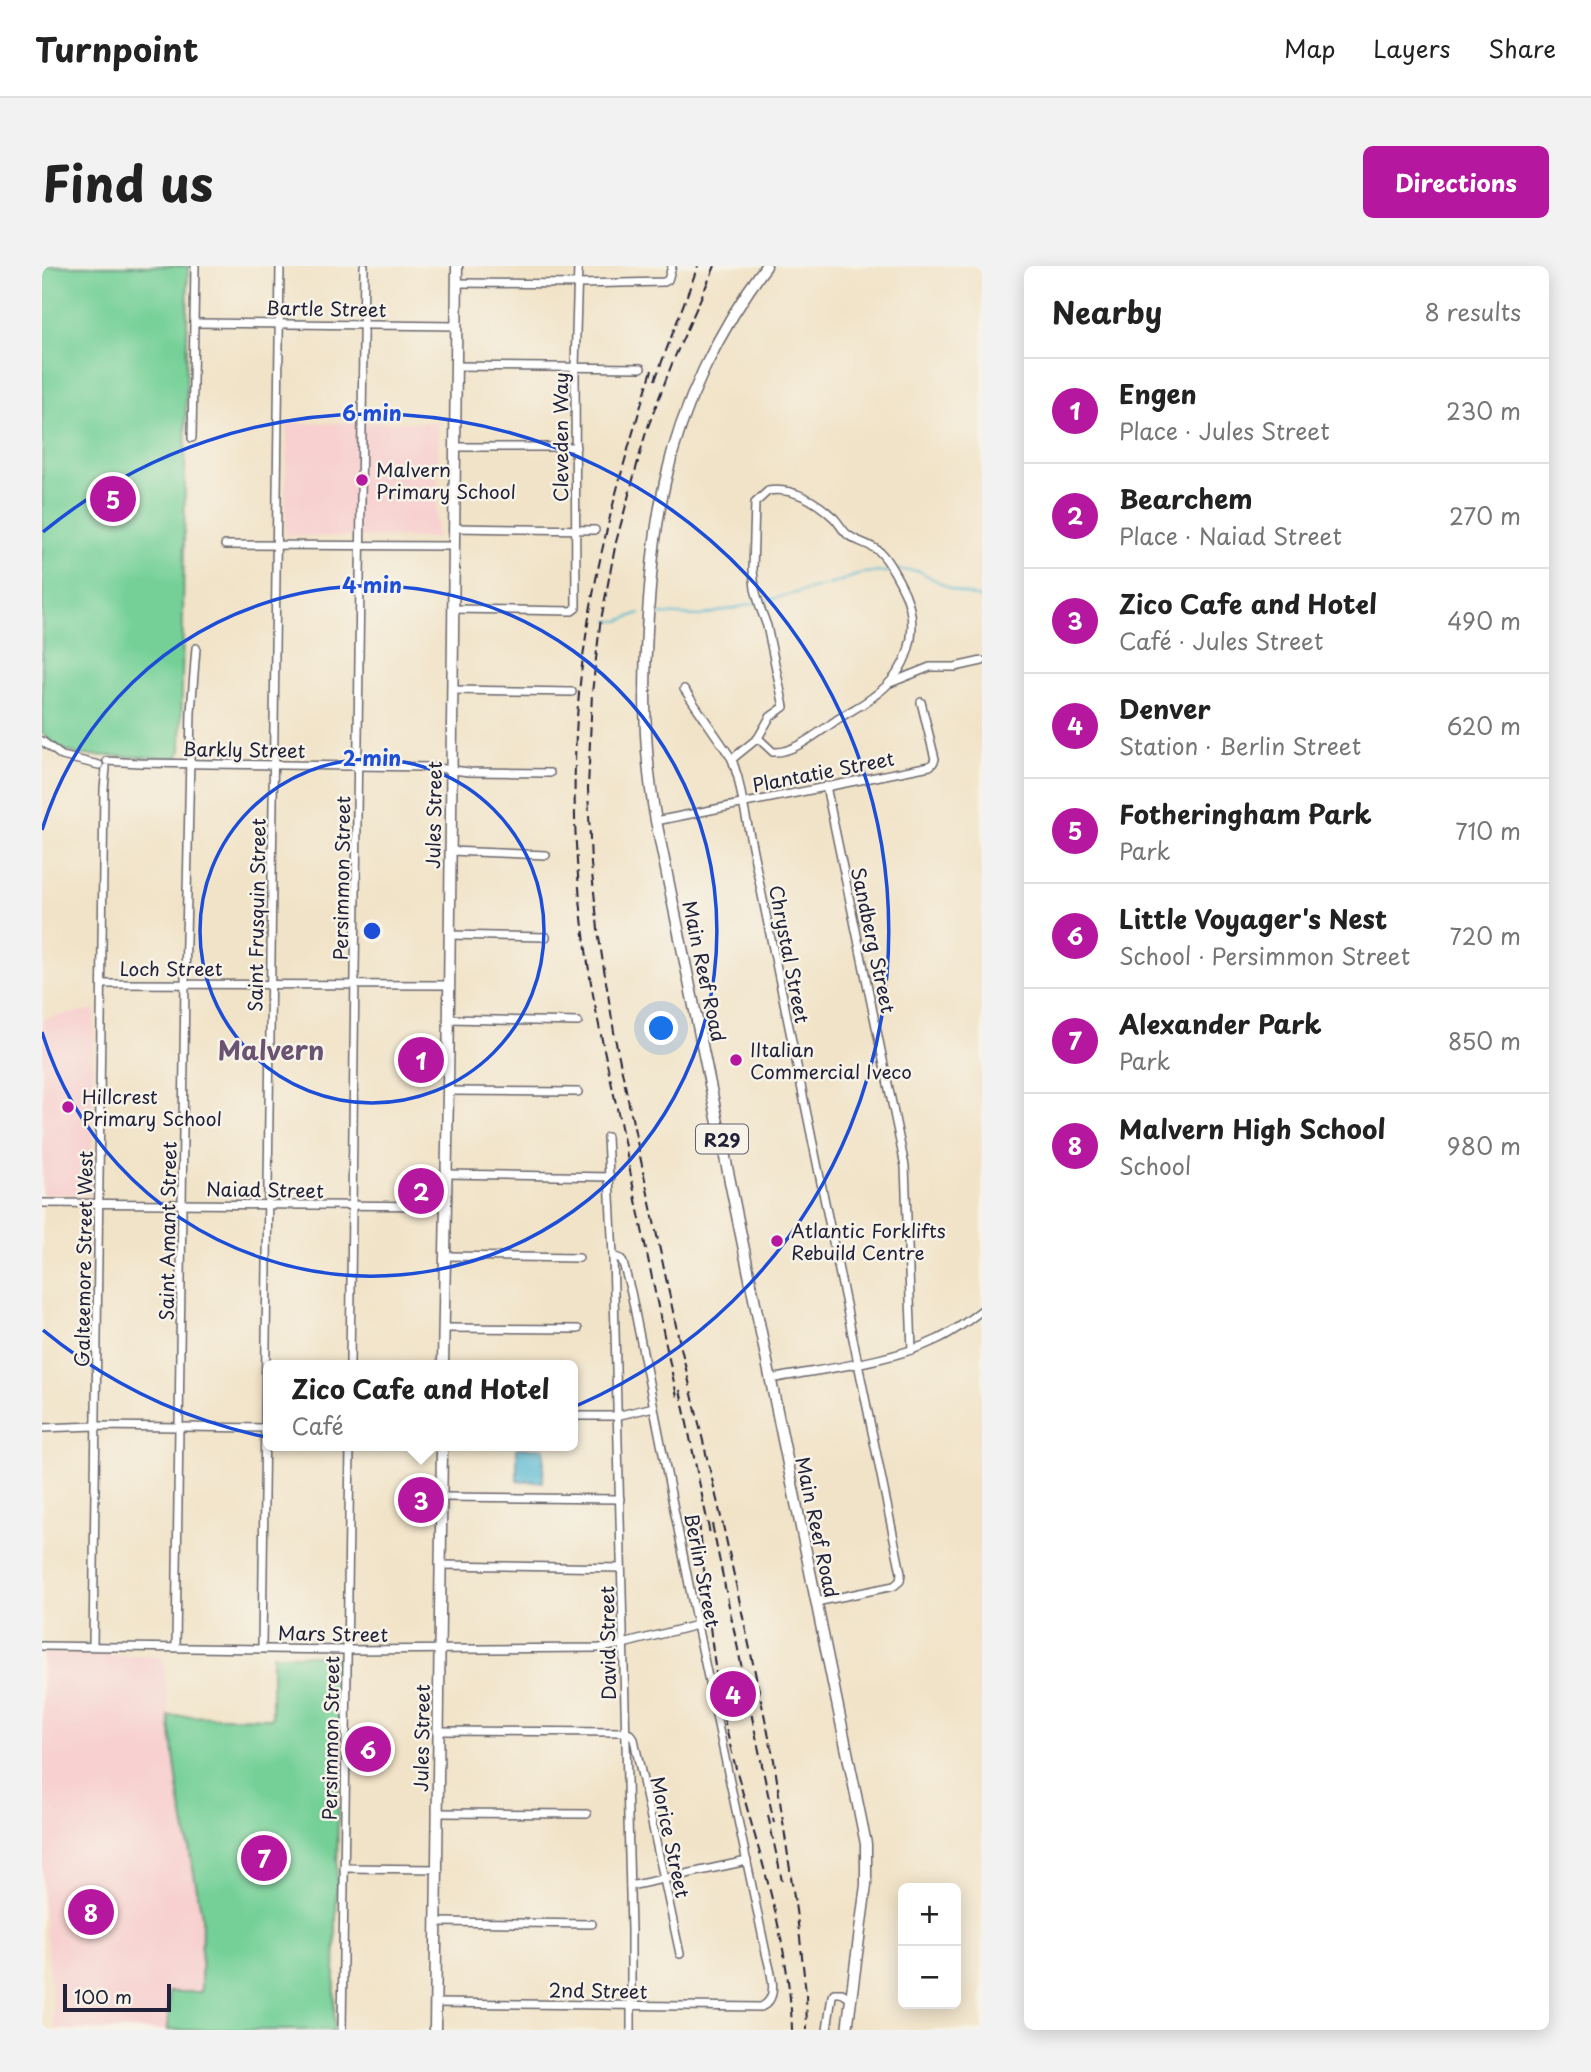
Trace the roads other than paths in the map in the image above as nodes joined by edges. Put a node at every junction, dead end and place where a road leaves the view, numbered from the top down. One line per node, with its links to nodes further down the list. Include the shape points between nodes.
1 (195, 266): 10 (street)
2 (279, 266): 11 (street, Saint Frusquin Street)
3 (364, 266): 12 (street, Persimmon Street)
4 (457, 266): 8 (main road, Jules Street)
5 (578, 266): 9 (street, Cleveden Way)
6 (672, 266): 9 (street, via 667,281)
7 (766, 266): 46 (main road, Main Reef Road / R29, via 715,346 673,454 660,509 649,595 644,706)
8 (456, 283): 9 (street); 13 (main road, Jules Street)
9 (578, 284): 15 (street, Cleveden Way)
10 (194, 323): 11 (street, Bartle Street); 17 (street)
11 (279, 323): 12 (street, Bartle Street); 24 (street, Saint Frusquin Street)
12 (363, 325): 13 (street, Bartle Street); 25 (street, Persimmon Street)
13 (457, 326): 14 (main road, Jules Street)
14 (456, 366): 15 (street); 18 (main road, Jules Street)
15 (575, 367): 16 (street); 19 (street, Cleveden Way)
16 (641, 368)
17 (192, 438)
18 (455, 447): 19 (street); 20 (main road, Jules Street)
19 (576, 447): 21 (street, Cleveden Way)
20 (454, 528): 21 (street); 26 (main road, Jules Street)
21 (576, 530): 22 (street); 27 (street, Cleveden Way, via 576,608 572,611)
22 (595, 530)
23 (225, 545): 24 (street)
24 (276, 545): 25 (street); 40 (street, Saint Frusquin Street)
25 (361, 546): 26 (street); 41 (street, Persimmon Street)
26 (454, 546): 27 (main road, Jules Street)
27 (453, 609): 32 (main road, Jules Street)
28 (196, 648): 38 (street, Saint Amant Street)
29 (982, 661): 30 (street, via 930,667)
30 (889, 683): 35 (street, via 794,746 775,752); 35 (street, via 910,651 912,616 887,560 848,535 805,497 768,491 754,506 753,570 785,704)
31 (684, 689): 37 (street, Chrystal Street)
32 (452, 690): 33 (street); 42 (main road, Jules Street)
33 (572, 692)
34 (921, 702): 44 (street, Plantatie Street, via 935,759 930,766)
35 (758, 738): 37 (street)
36 (42, 741): 39 (street, Barkly Street, via 62,756)
37 (732, 758): 45 (street, Chrystal Street)
38 (190, 763): 39 (street, Barkly Street); 40 (street, Barkly Street); 52 (street, Saint Amant Street)
39 (104, 764): 51 (street, Galteemore Street West)
40 (274, 765): 41 (street, Barkly Street); 53 (street, Saint Frusquin Street)
41 (358, 766): 42 (street, Barkly Street); 54 (street, Persimmon Street)
42 (451, 769): 43 (street, Barkly Street); 47 (main road, Jules Street)
43 (550, 773)
44 (826, 786): 45 (street, Plantatie Street); 75 (street, Sandberg Street, via 905,1166)
45 (744, 803): 46 (street, Plantatie Street); 79 (street, Chrystal Street)
46 (656, 821): 80 (main road, Main Reef Road / R29)
47 (450, 851): 48 (street); 49 (main road, Jules Street)
48 (546, 855)
49 (449, 935): 50 (street); 55 (main road, Jules Street)
50 (546, 937)
51 (103, 984): 52 (street, Loch Street); 64 (street, Galteemore Street West)
52 (186, 984): 53 (street, Loch Street); 65 (street, Saint Amant Street)
53 (270, 984): 54 (street, Loch Street); 66 (street, Saint Frusquin Street)
54 (356, 985): 55 (street, Loch Street); 67 (street, Persimmon Street)
55 (449, 985): 56 (main road, Jules Street)
56 (448, 1019): 57 (street); 58 (main road, Jules Street)
57 (578, 1022)
58 (448, 1091): 59 (street); 61 (main road, Jules Street)
59 (578, 1091)
60 (607, 1137): 62 (street, Berlin Street)
61 (446, 1174): 62 (street); 68 (main road, Jules Street)
62 (611, 1177): 70 (street, Berlin Street)
63 (42, 1203): 64 (street, Naiad Street)
64 (99, 1203): 65 (street, Naiad Street); 84 (street, Galteemore Street West)
65 (183, 1204): 66 (street, Naiad Street); 85 (street, Saint Amant Street)
66 (268, 1204): 67 (street, Naiad Street); 76 (street, Saint Frusquin Street)
67 (352, 1206): 68 (street, Naiad Street); 77 (street, Persimmon Street)
68 (446, 1206): 69 (main road, Jules Street)
69 (445, 1256): 71 (street); 73 (main road, Jules Street)
70 (613, 1256): 81 (street, Berlin Street, via 621,1259 625,1268); 83 (street, David Street)
71 (579, 1258)
72 (982, 1310): 75 (street, via 940,1339)
73 (444, 1328): 74 (street); 78 (main road, Jules Street)
74 (578, 1329)
75 (912, 1350): 79 (street)
76 (267, 1360)
77 (350, 1360)
78 (443, 1360)
79 (858, 1362): 80 (street); 95 (street, Chrystal Street, via 900,1581)
80 (770, 1379): 95 (main road, Main Reef Road / R29)
81 (654, 1408): 83 (street); 96 (street, Berlin Street)
82 (578, 1416): 83 (street)
83 (617, 1416): 92 (street, David Street)
84 (96, 1426): 85 (street); 86 (street); 99 (street, Galteemore Street West)
85 (180, 1426): 87 (street); 100 (street, Saint Amant Street)
86 (42, 1428)
87 (263, 1428)
88 (266, 1451): 101 (street, Saint Frusquin Street)
89 (349, 1451): 102 (street, Persimmon Street)
90 (442, 1451): 91 (main road, Jules Street)
91 (442, 1497): 92 (street); 93 (main road, Jules Street)
92 (620, 1499): 94 (street, David Street)
93 (441, 1565): 94 (street); 103 (main road, Jules Street)
94 (621, 1567): 97 (street, David Street)
95 (816, 1602): 118 (main road, Main Reef Road / R29, via 867,1855)
96 (697, 1625): 97 (street, Mars Street); 110 (street, Berlin Street)
97 (623, 1644): 103 (street, Mars Street); 105 (street, David Street)
98 (42, 1646): 99 (street, Mars Street)
99 (93, 1646): 100 (street, Mars Street)
100 (176, 1647): 101 (street, Mars Street)
101 (262, 1648): 102 (street, Mars Street)
102 (347, 1650): 103 (street, Mars Street); 111 (street, Persimmon Street)
103 (440, 1650): 104 (main road, Jules Street)
104 (439, 1731): 105 (street); 108 (main road, Jules Street)
105 (624, 1732): 106 (street, Morice Street, via 634,1739); 107 (street, David Street)
106 (640, 1767): 107 (street); 113 (street, Morice Street)
107 (626, 1770): 114 (street, David Street)
108 (438, 1813): 109 (street); 112 (main road, Jules Street)
109 (587, 1814)
110 (747, 1861): 113 (street); 121 (street, Berlin Street, via 773,1984 771,1999)
111 (344, 1868): 112 (street); 122 (street, Persimmon Street)
112 (437, 1869): 115 (main road, Jules Street)
113 (664, 1880): 114 (street); 117 (street, Morice Street)
114 (630, 1886): 120 (street, David Street)
115 (436, 1922): 116 (street); 119 (main road, Jules Street)
116 (592, 1924)
117 (680, 1954)
118 (851, 1999): 125 (street, via 834,1993); 126 (main road, Main Reef Road / R29)
119 (435, 2003): 120 (street, 2nd Street); 123 (main road, Jules Street)
120 (631, 2006): 121 (street, 2nd Street); 124 (street, David Street)
121 (761, 2007)
122 (342, 2030)
123 (435, 2030)
124 (631, 2030)
125 (827, 2030)
126 (847, 2030)

